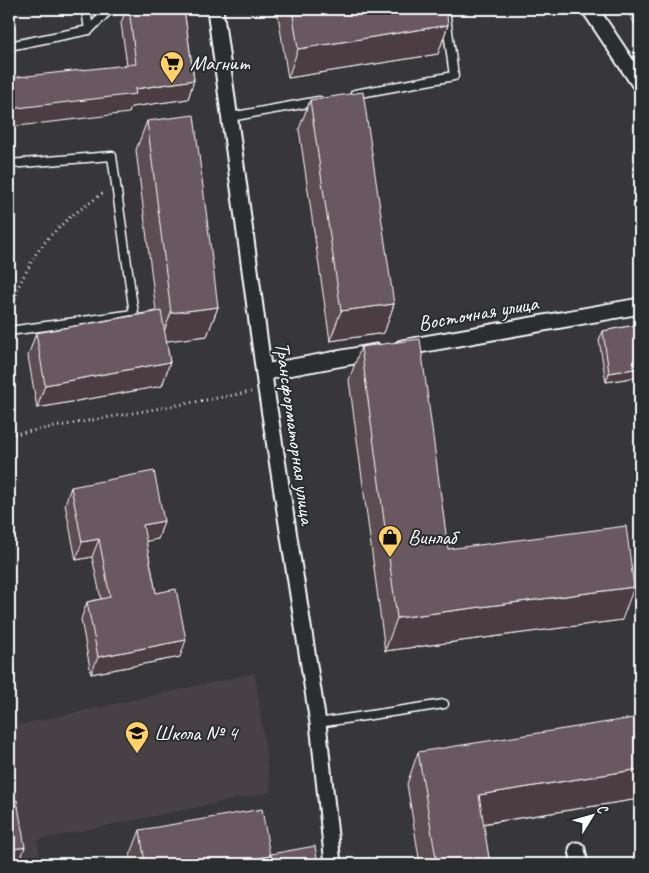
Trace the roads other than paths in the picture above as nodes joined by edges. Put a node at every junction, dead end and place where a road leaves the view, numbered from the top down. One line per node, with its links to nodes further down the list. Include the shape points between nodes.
1 (86, 9): 6 (lane)
2 (119, 9): 6 (lane, via 108,11)
3 (215, 9): 11 (street, Трансформаторная улица)
4 (445, 9): 9 (lane, via 454,76)
5 (590, 9): 8 (street)
6 (88, 30): 7 (lane)
7 (9, 46)
8 (639, 82)
9 (347, 96)
10 (327, 99): 11 (lane)
11 (230, 117): 15 (street, Трансформаторная улица)
12 (9, 164): 14 (lane, via 112,156 134,314)
13 (640, 306): 15 (street, Восточная улица)
14 (9, 331)
15 (265, 372): 17 (street, Трансформаторная улица)
16 (444, 704): 17 (lane)
17 (318, 724): 18 (street, Трансформаторная улица)
18 (333, 864)

